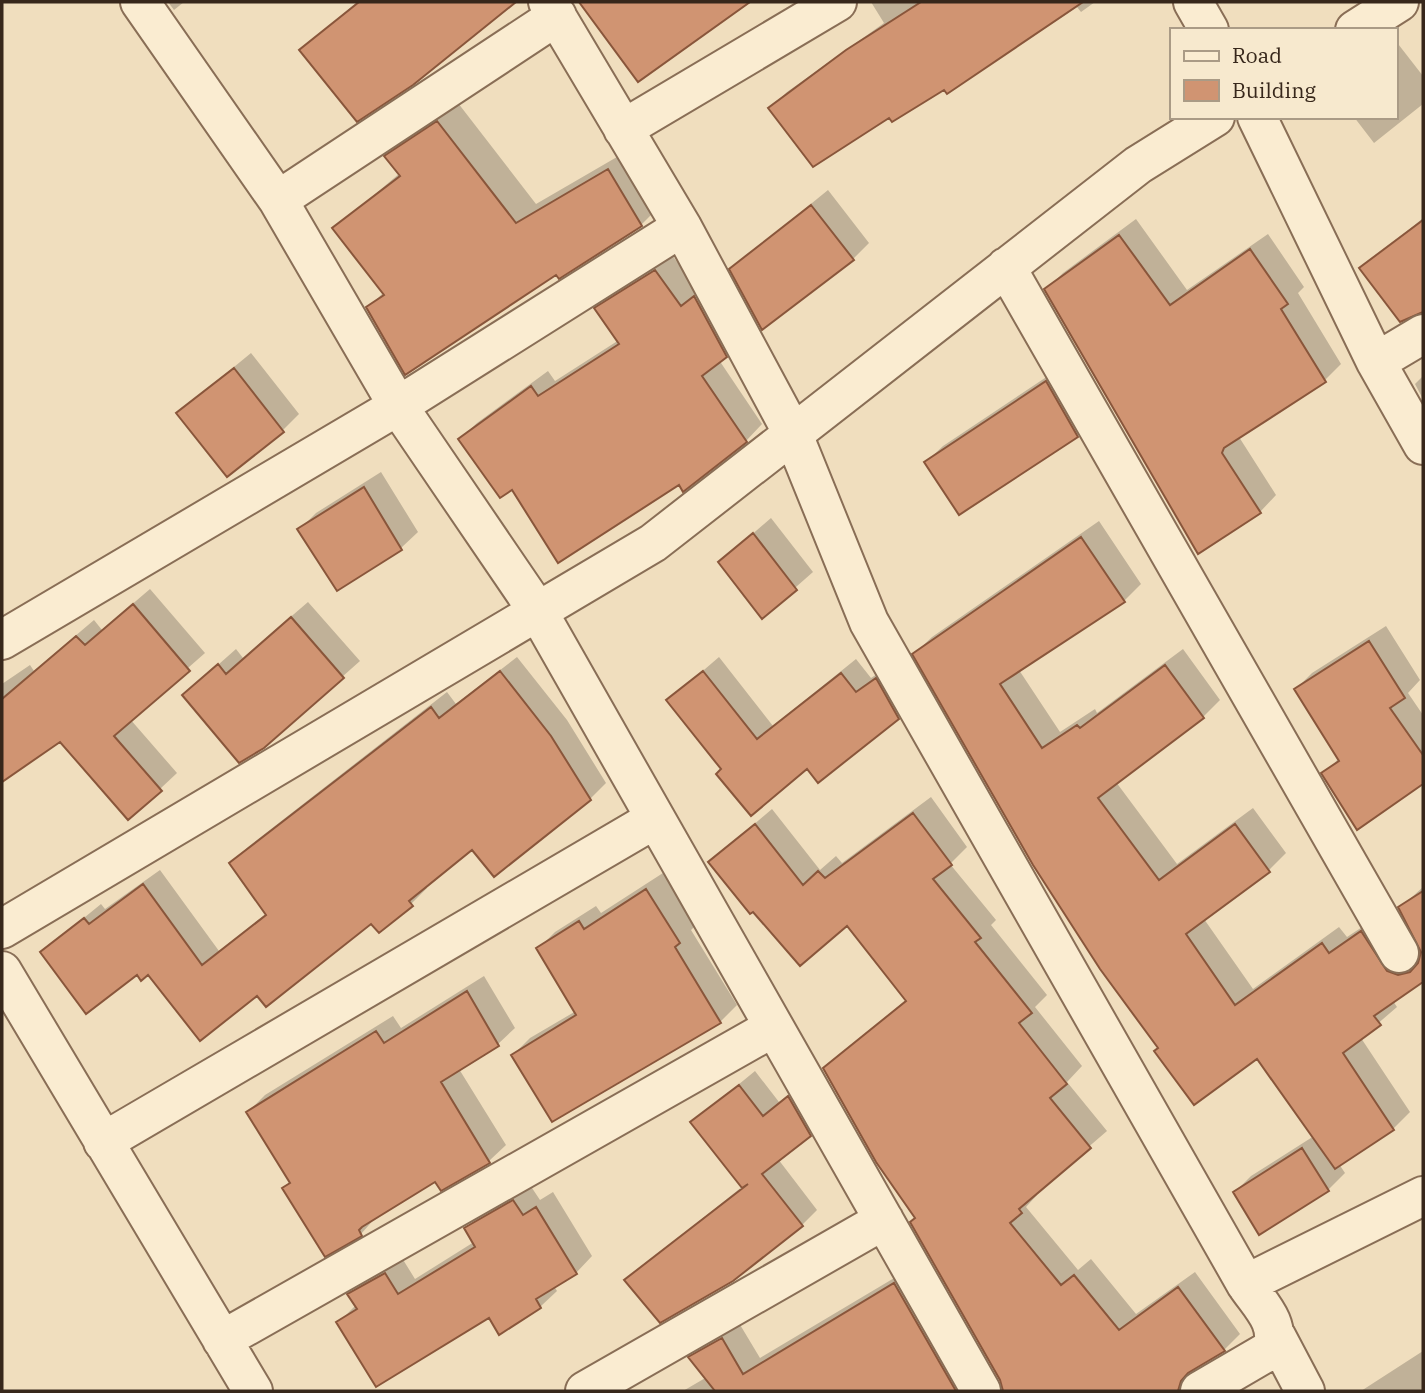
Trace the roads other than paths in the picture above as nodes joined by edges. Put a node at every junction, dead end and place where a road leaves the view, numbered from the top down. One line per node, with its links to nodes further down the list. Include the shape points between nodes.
1 (140, 2): 11 (street)
2 (837, 2): 10 (street)
3 (1193, 2): 6 (street)
4 (1399, 2): 7 (street)
5 (552, 9): 10 (street); 11 (street)
6 (1208, 28)
7 (1358, 28)
8 (1212, 119): 13 (street, via 1138,165)
9 (1258, 119): 15 (street)
10 (623, 129): 12 (street)
11 (278, 200): 16 (street)
12 (682, 227): 16 (street); 17 (street)
13 (1006, 267): 17 (street); 23 (street)
14 (1423, 334): 15 (street)
15 (1376, 362): 18 (street)
16 (398, 406): 19 (street); 20 (street)
17 (792, 432): 19 (street, via 653,543); 29 (street, via 869,622)
18 (1423, 445)
19 (537, 610): 21 (street); 22 (street)
20 (2, 640)
21 (655, 819): 25 (street); 26 (street)
22 (2, 929)
23 (1399, 953)
24 (2, 971): 26 (street)
25 (774, 1027): 28 (street); 31 (street)
26 (103, 1142): 31 (street)
27 (1423, 1196): 29 (street)
28 (884, 1220): 33 (street); 34 (street)
29 (1246, 1284): 30 (street, via 1274,1325)
30 (1276, 1336): 35 (street, via 1272,1349); 36 (street)
31 (222, 1340): 32 (street)
32 (253, 1391)
33 (585, 1391)
34 (981, 1391)
35 (1200, 1391)
36 (1305, 1391)

